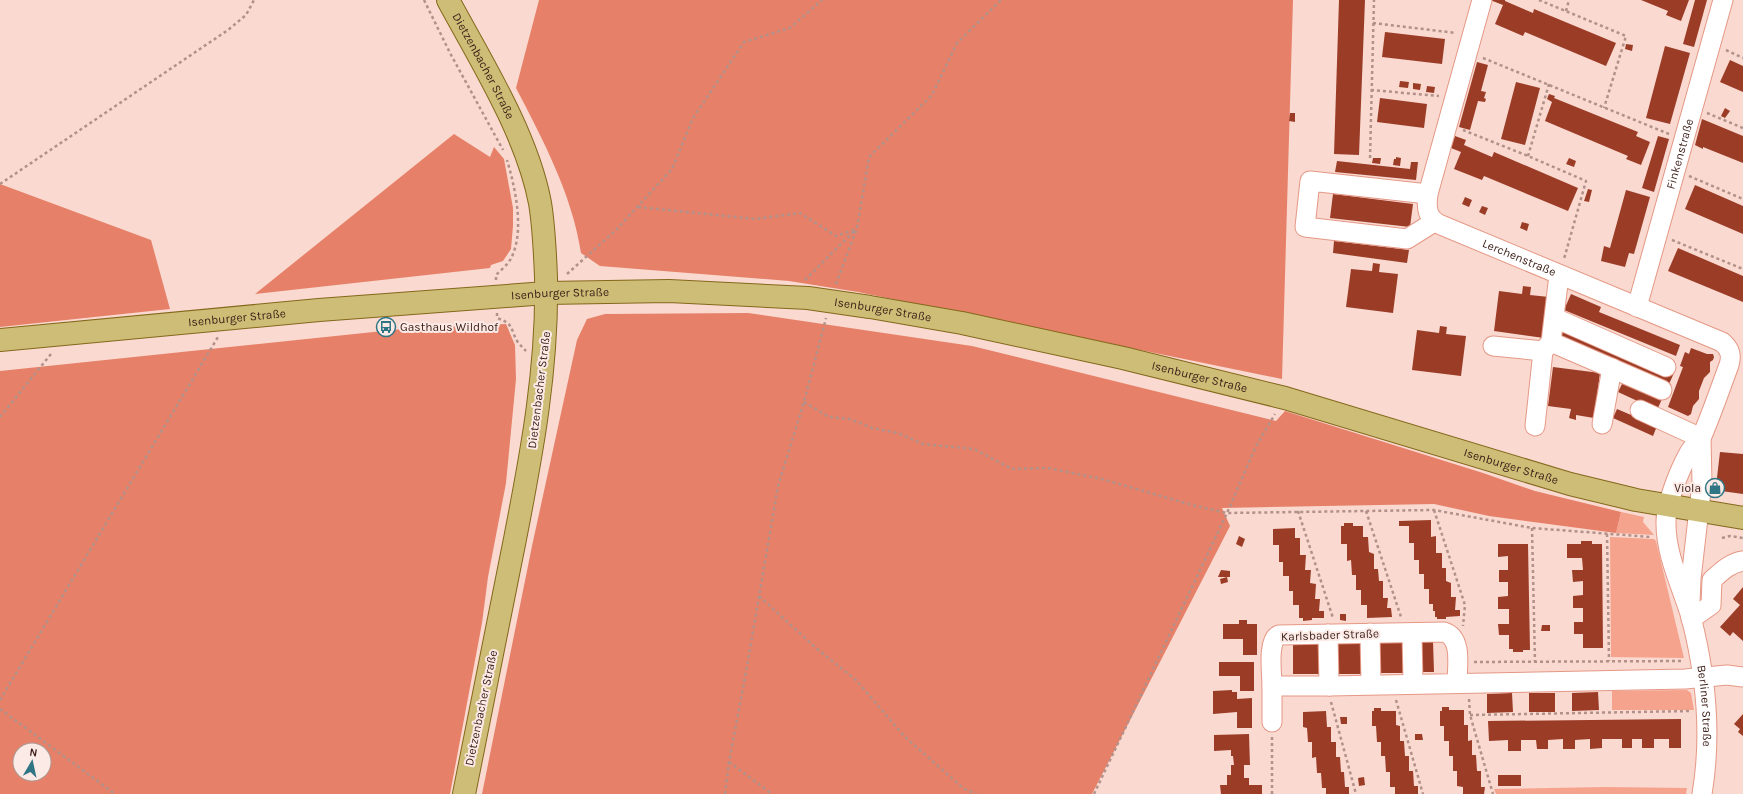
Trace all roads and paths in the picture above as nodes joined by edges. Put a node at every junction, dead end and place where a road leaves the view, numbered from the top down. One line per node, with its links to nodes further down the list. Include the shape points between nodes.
1 (254, 0): 25 (path, via 246,15 228,30)
2 (424, 0): 35 (path, via 450,53 498,138 515,187 518,214 516,242 513,255 496,275)
3 (448, 0): 34 (main road, Dietzenbacher Straße, via 512,122 528,159 540,202 543,224)
4 (822, 0): 28 (path, via 790,28 744,42 693,118 672,169)
5 (1001, 0): 30 (path, via 957,43 932,95 869,156)
6 (1374, 0): 12 (path)
7 (1482, 0): 13 (street)
8 (1539, 0): 11 (path)
9 (1569, 0): 11 (path)
10 (1723, 0): 17 (street, Finkenstraße)
11 (1566, 11): 18 (path, via 1626,36)
12 (1373, 23): 13 (path); 15 (path)
13 (1470, 44): 14 (path); 16 (street)
14 (1549, 84): 18 (path); 22 (path)
15 (1371, 90): 16 (path); 23 (path)
16 (1455, 97): 19 (street)
17 (1692, 106): 20 (path); 21 (street, Finkenstraße)
18 (1604, 108): 21 (path)
19 (1447, 126): 22 (path, via 1471,132); 26 (street)
20 (1743, 128)
21 (1683, 139): 24 (street, Finkenstraße)
22 (1528, 156): 33 (path, via 1586,181)
23 (1370, 158)
24 (1676, 170): 27 (path); 31 (street, Finkenstraße)
25 (0, 184)
26 (1428, 194): 29 (street, via 1427,209); 29 (street, via 1310,181 1305,227 1408,239)
27 (1743, 199)
28 (637, 207): 30 (path, via 755,219 800,213 836,236); 34 (path, via 617,229)
29 (1434, 222): 33 (street, Lerchenstraße)
30 (857, 228): 36 (path, via 804,279); 37 (path)
31 (1657, 233): 32 (path); 38 (street, Finkenstraße)
32 (1743, 269)
33 (1559, 275): 38 (street, Lerchenstraße); 40 (street)
34 (546, 293): 35 (main road, Isenburger Straße); 36 (main road, Isenburger Straße, via 669,291); 47 (main road, Dietzenbacher Straße)
35 (496, 297): 39 (main road, Isenburger Straße); 47 (path, via 497,318 512,326 518,343)
36 (808, 298): 37 (main road, Isenburger Straße)
37 (830, 301): 49 (main road, Isenburger Straße, via 962,323 1115,356); 50 (path)
38 (1637, 307): 55 (street, Lerchenstraße, via 1722,342 1728,347 1731,358 1729,365)
39 (229, 318): 41 (main road, Isenburger Straße); 86 (path)
40 (1555, 318): 44 (street); 45 (street)
41 (68, 333): 42 (main road, Isenburger Straße); 52 (path)
42 (0, 340)
43 (1493, 346): 44 (street)
44 (1547, 347): 46 (street); 54 (street)
45 (1666, 367)
46 (1612, 368): 48 (street); 53 (street)
47 (542, 377): 93 (main road, Dietzenbacher Straße, via 526,487)
48 (1662, 390)
49 (1285, 398): 56 (main road, Isenburger Straße, via 1563,482); 61 (path, via 1256,446)
50 (804, 402): 61 (path, via 829,416 850,419 872,428 898,433 923,444 974,449 1012,470 1048,468 1102,479); 69 (path, via 778,486)
51 (1640, 410): 55 (street)
52 (0, 417)
53 (1602, 424)
54 (1535, 426)
55 (1701, 438): 56 (street, Lerchenstraße, via 1689,452); 60 (street, Lerchenstraße, via 1703,463)
56 (1668, 505): 60 (main road, Isenburger Straße); 70 (street, Berliner Straße, via 1666,524 1670,552)
57 (1366, 510): 58 (path); 59 (path); 72 (path)
58 (1434, 510): 63 (path); 74 (path, via 1465,605 1463,632)
59 (1298, 511): 61 (path); 73 (path)
60 (1699, 511): 62 (main road, Isenburger Straße); 70 (street, Berliner Straße, via 1691,579)
61 (1227, 513): 97 (path)
62 (1743, 518)
63 (1532, 528): 64 (path); 76 (path)
64 (1608, 534): 65 (path); 75 (path)
65 (1657, 538)
66 (1722, 538): 67 (path)
67 (1743, 538)
68 (1743, 562): 70 (street, via 1736,562 1712,580 1711,604)
69 (759, 596): 91 (path); 96 (path, via 856,680 905,737 963,788)
70 (1691, 619): 78 (street, Berliner Straße)
71 (1370, 633): 72 (street, Karlsbader Straße); 73 (street, Karlsbader Straße); 82 (street)
72 (1409, 633): 74 (street, Karlsbader Straße, via 1444,632); 80 (street)
73 (1333, 634): 84 (street, Karlsbader Straße, via 1275,637 1272,643); 85 (street)
74 (1456, 643): 77 (street)
75 (1608, 661): 76 (path); 78 (path, via 1688,661)
76 (1535, 662): 77 (path)
77 (1457, 663): 81 (street)
78 (1702, 671): 79 (street); 81 (street); 88 (street, Berliner Straße)
79 (1743, 677)
80 (1413, 683): 81 (street); 83 (street)
81 (1463, 683): 89 (path)
82 (1371, 684): 83 (street); 85 (street)
83 (1392, 684): 100 (path)
84 (1272, 686): 85 (street); 90 (street)
85 (1329, 686): 99 (path, via 1332,707)
86 (0, 700)
87 (0, 710): 92 (path)
88 (1706, 711): 89 (path); 102 (street, Berliner Straße, via 1707,762)
89 (1470, 715): 101 (path)
90 (1272, 722): 98 (path)
91 (729, 762): 94 (path); 95 (path)
92 (115, 794)
93 (464, 794)
94 (726, 794)
95 (772, 794)
96 (976, 794)
97 (1094, 794)
98 (1272, 794)
99 (1356, 794)
100 (1423, 794)
101 (1493, 794)
102 (1702, 794)

